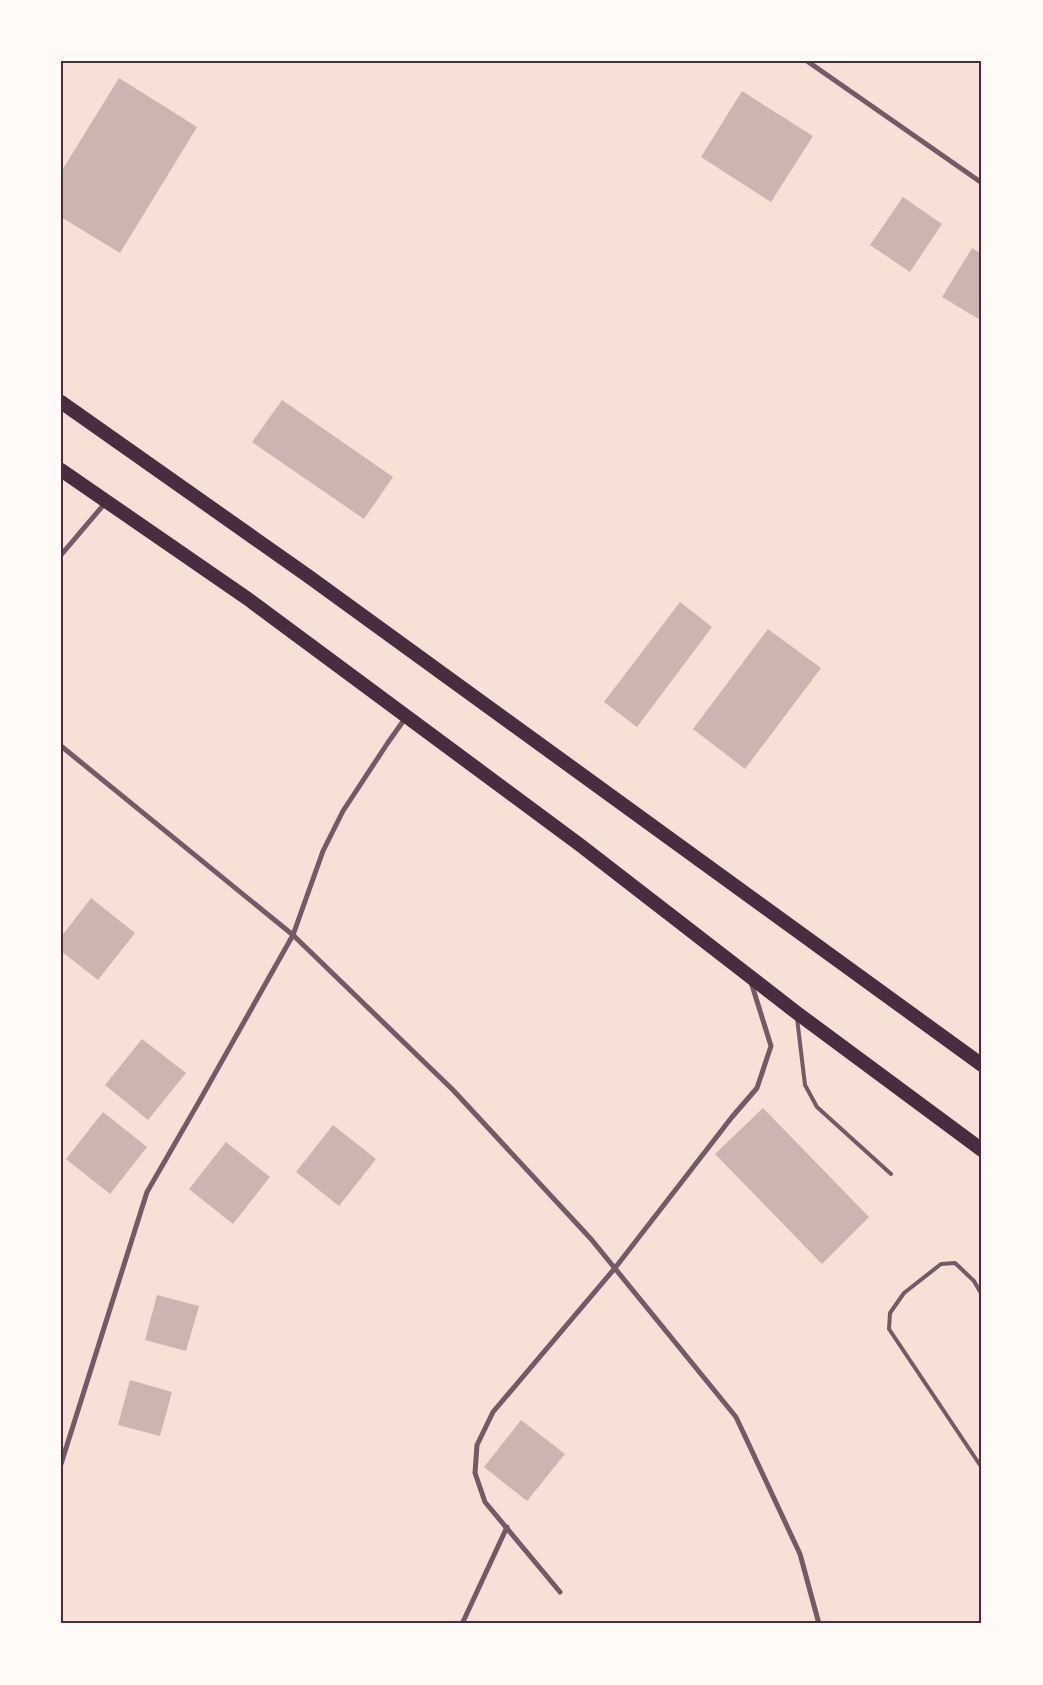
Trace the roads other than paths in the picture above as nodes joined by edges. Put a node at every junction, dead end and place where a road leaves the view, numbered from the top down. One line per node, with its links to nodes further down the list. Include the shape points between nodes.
1 (807, 61): 2 (street)
2 (982, 183)
3 (61, 402): 12 (highway, via 316,581)
4 (61, 470): 5 (highway)
5 (107, 501): 6 (street); 7 (highway, via 248,599)
6 (61, 555)
7 (406, 717): 9 (street, via 343,811 323,851); 10 (highway)
8 (61, 746): 9 (street)
9 (293, 935): 15 (street, via 453,1090); 17 (street, via 147,1192)
10 (750, 976): 11 (highway); 15 (street, via 771,1046 757,1088)
11 (797, 1013): 13 (highway); 14 (lane, via 805,1085 817,1107)
12 (982, 1065)
13 (982, 1150)
14 (891, 1174)
15 (615, 1268): 19 (street, via 493,1412 478,1445 475,1473 485,1502); 22 (street, via 736,1417 800,1554)
16 (982, 1295): 18 (lane, via 974,1281 955,1262 941,1264 904,1293 890,1313 889,1329)
17 (61, 1464)
18 (982, 1468)
19 (507, 1527): 20 (street); 21 (street)
20 (560, 1592)
21 (462, 1624)
22 (819, 1624)

